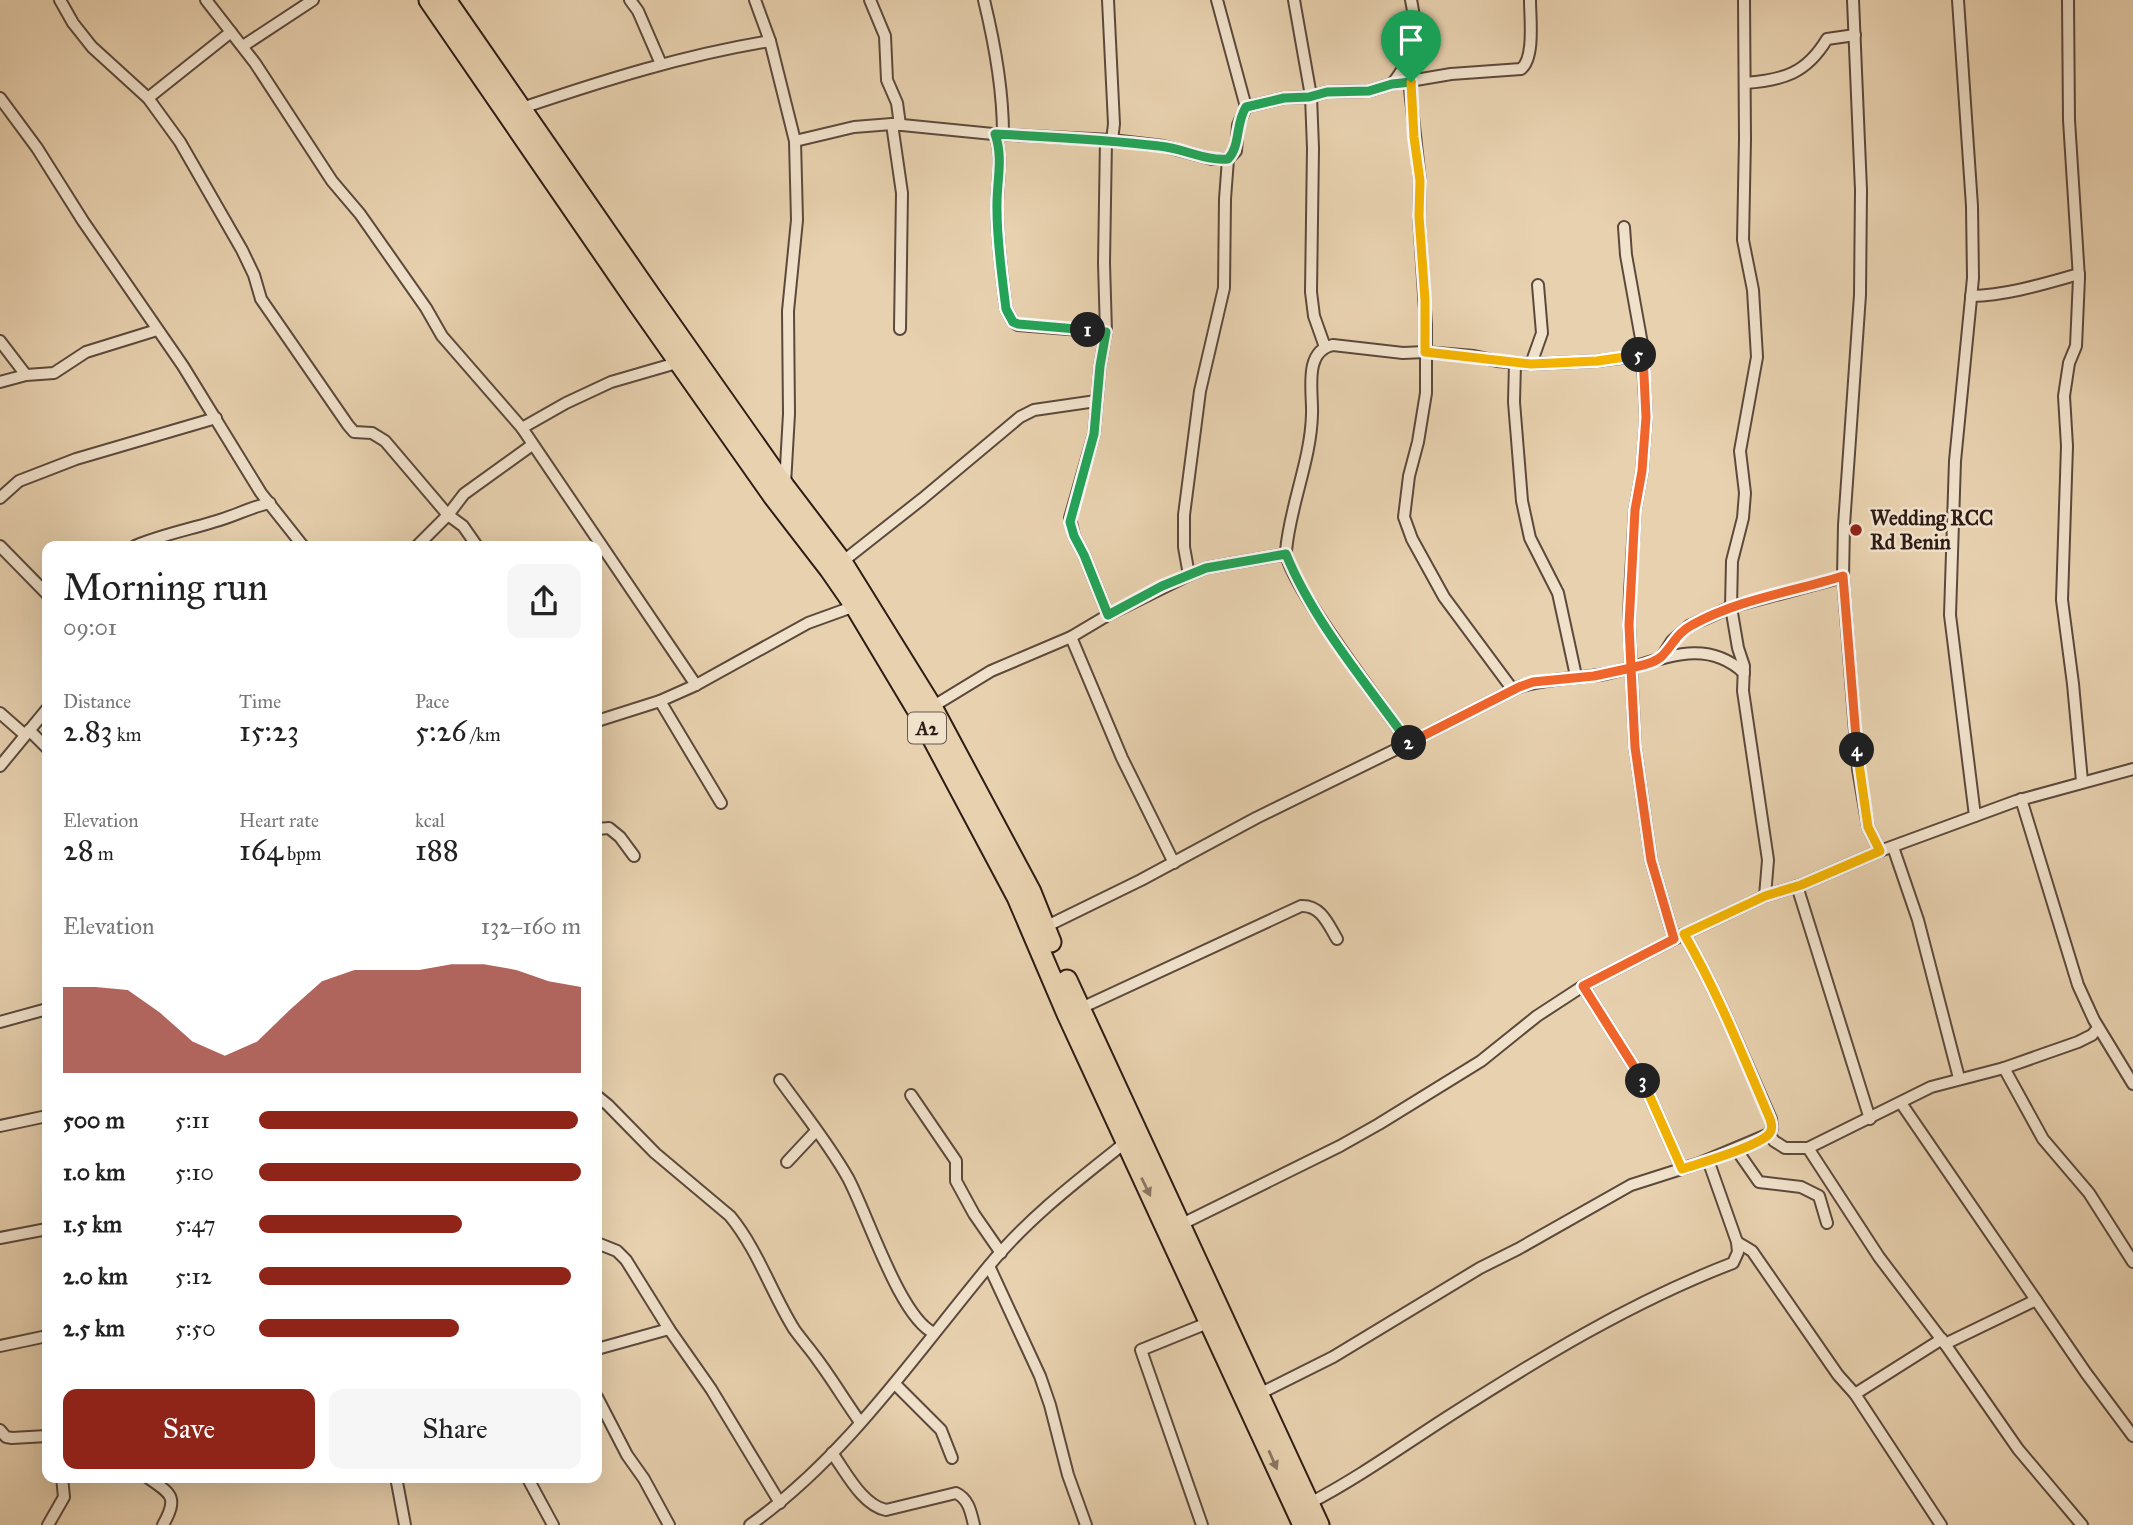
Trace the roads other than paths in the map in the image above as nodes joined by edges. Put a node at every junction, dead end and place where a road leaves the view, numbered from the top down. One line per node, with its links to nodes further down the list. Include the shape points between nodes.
1 (60, 0): 30 (street, via 92,47)
2 (206, 0): 19 (street)
3 (313, 0): 22 (street)
4 (429, 0): 49 (highway, A2)
5 (446, 0): 32 (highway, A2)
6 (629, 0): 24 (street)
7 (755, 0): 21 (street)
8 (870, 0): 33 (street, via 885,36 887,80 897,103)
9 (984, 0): 34 (street, via 1003,100)
10 (1108, 0): 35 (street, via 1114,124)
11 (1217, 0): 31 (street)
12 (1294, 0): 28 (street)
13 (1411, 0): 23 (street, via 1414,44)
14 (1530, 0): 25 (street, via 1529,55 1521,69)
15 (1744, 0): 26 (street)
16 (1853, 0): 20 (street)
17 (1958, 0): 41 (street, via 1972,206)
18 (2068, 0): 39 (street, via 2069,120)
19 (231, 32): 22 (street); 30 (street)
20 (1854, 35): 26 (street, via 1827,39 1815,56 1783,79); 72 (street, via 1860,295)
21 (770, 41): 24 (street); 36 (street)
22 (243, 46): 56 (street, via 442,336)
23 (1407, 62): 25 (street); 27 (street)
24 (661, 64): 32 (street)
25 (1411, 82): 27 (street); 47 (street, via 1420,181)
26 (1745, 83): 75 (street, via 1743,240 1753,290 1758,357 1740,451 1745,493 1732,561)
27 (1392, 84): 28 (street, via 1369,91)
28 (1311, 96): 31 (street); 46 (street, via 1311,292)
29 (0, 98): 43 (street)
30 (148, 98): 61 (street, via 203,178 243,250 261,299 348,425 354,432 372,433 385,441)
31 (1246, 107): 37 (street, via 1238,125 1236,151)
32 (523, 108): 58 (highway, A2)
33 (896, 125): 34 (street); 36 (street, via 853,127); 42 (street, via 902,192)
34 (999, 134): 35 (street); 44 (street, via 998,239 1009,317 1018,324)
35 (1109, 140): 37 (street); 44 (street)
36 (795, 141): 58 (street, via 797,220 788,311)
37 (1228, 159): 71 (street, via 1224,288 1200,391 1184,515)
38 (1624, 227): 48 (street)
39 (2079, 274): 41 (street, via 1996,296); 94 (street, via 2079,323 2064,396 2062,600)
40 (1538, 285): 51 (street, via 1542,333)
41 (1971, 296): 97 (street, via 1955,448 1950,615)
42 (900, 329)
43 (157, 330): 52 (street, via 86,352 54,373); 55 (street)
44 (1106, 332): 54 (street)
45 (0, 341): 52 (street)
46 (1325, 347): 47 (street); 69 (street, via 1312,367 1311,427)
47 (1425, 352): 50 (street); 83 (street, via 1426,393 1405,503 1407,527 1444,597)
48 (1643, 355): 51 (street); 79 (street, via 1646,417 1635,510)
49 (680, 362): 56 (street, via 611,382); 74 (highway, A2)
50 (1515, 363): 51 (street); 81 (street, via 1522,501 1530,538 1558,593)
51 (1531, 364)
52 (26, 375): 53 (street)
53 (0, 382)
54 (1096, 401): 70 (street, via 1034,410 1020,417); 76 (street, via 1091,449 1070,522)
55 (216, 418): 59 (street, via 76,459 19,481); 60 (street)
56 (522, 428): 57 (street)
57 (532, 445): 61 (street, via 478,482); 66 (street)
58 (785, 487): 70 (highway, A2)
59 (0, 498)
60 (270, 503): 62 (street); 63 (street)
61 (448, 515): 64 (street); 65 (street)
62 (148, 541)
63 (299, 541)
64 (423, 541)
65 (474, 541)
66 (598, 541)
67 (0, 546): 73 (street)
68 (602, 547): 82 (street)
69 (1286, 554): 71 (street); 90 (street, via 1318,616)
70 (842, 562): 85 (highway, A2)
71 (1189, 575): 76 (street)
72 (1843, 576): 75 (street); 100 (street, via 1858,769 1868,827)
73 (42, 589)
74 (855, 607): 82 (street, via 808,623); 125 (highway, A2, via 919,713 1017,897)
75 (1731, 607): 78 (street, via 1689,626); 80 (street)
76 (1108, 615): 77 (street)
77 (1071, 637): 85 (street, via 991,671); 102 (street, via 1122,758)
78 (1661, 657): 79 (street); 80 (street, via 1714,655)
79 (1631, 668): 81 (street); 106 (street, via 1635,747 1651,860)
80 (1744, 673): 104 (street, via 1768,860)
81 (1576, 676): 83 (street)
82 (696, 685): 84 (street)
83 (1513, 690): 90 (street)
84 (660, 701): 88 (street); 96 (street)
85 (932, 707): 105 (highway, A2, via 1031,892)
86 (0, 713): 89 (street)
87 (42, 715): 89 (street)
88 (602, 720)
89 (27, 733): 91 (street); 92 (street)
90 (1409, 743): 102 (street)
91 (42, 744)
92 (0, 766)
93 (2133, 769): 94 (street)
94 (2082, 782): 95 (street)
95 (2021, 799): 97 (street); 112 (street, via 2078,985)
96 (721, 803)
97 (1975, 816): 99 (street)
98 (602, 829): 101 (street, via 621,837)
99 (1893, 847): 100 (street); 114 (street, via 1918,920)
100 (1880, 851): 103 (street)
101 (634, 856)
102 (1174, 863): 105 (street)
103 (1797, 886): 104 (street); 121 (street)
104 (1765, 896): 106 (street)
105 (1045, 927): 109 (highway, A2)
106 (1679, 936): 108 (street); 124 (street, via 1710,982 1770,1119)
107 (1337, 939): 109 (street, via 1320,911 1301,906)
108 (1583, 986): 130 (street, via 1643,1081); 132 (street, via 1481,1061 1379,1124)
109 (1079, 1009): 132 (highway, A2)
110 (42, 1010): 111 (street)
111 (0, 1022)
112 (2098, 1028): 113 (street, via 2078,1042); 116 (street)
113 (2004, 1068): 114 (street); 138 (street, via 2043,1139 2089,1193)
114 (1959, 1079): 119 (street)
115 (780, 1080): 123 (street)
116 (2133, 1084)
117 (911, 1095): 137 (street, via 949,1150 957,1164 956,1181)
118 (602, 1100): 152 (street, via 741,1228 795,1331)
119 (1901, 1103): 121 (street); 140 (street)
120 (42, 1117): 122 (street)
121 (1870, 1119): 126 (street)
122 (0, 1126)
123 (816, 1131): 129 (street); 143 (street, via 847,1178 910,1308)
124 (1769, 1134): 126 (street, via 1785,1148); 127 (street)
125 (1126, 1142): 137 (street, via 1051,1203); 141 (highway, A2, one-way to 141)
126 (1808, 1148): 145 (street, via 1880,1257)
127 (1736, 1149): 128 (street); 131 (street, via 1759,1182 1801,1187 1819,1196)
128 (1707, 1160): 130 (street); 135 (street)
129 (787, 1162)
130 (1682, 1169): 149 (street, via 1641,1181 1602,1200 1333,1357)
131 (1827, 1223)
132 (1180, 1225): 149 (highway, A2)
133 (42, 1230): 134 (street)
134 (0, 1238)
135 (1737, 1242): 150 (street, via 1752,1251); 163 (street, via 1733,1263 1651,1297 1602,1324)
136 (602, 1245): 142 (street, via 626,1260)
137 (1002, 1252): 139 (street)
138 (2133, 1262)
139 (989, 1266): 143 (street); 171 (street, via 1040,1376)
140 (2036, 1300): 145 (street); 155 (street)
141 (1210, 1322): 172 (street, via 1142,1350); 173 (highway, A2, one-way to 173)
142 (669, 1329): 147 (street); 162 (street)
143 (934, 1333): 148 (street)
144 (42, 1337): 146 (street)
145 (1944, 1342): 150 (street); 176 (street, via 2018,1449)
146 (0, 1346)
147 (602, 1348)
148 (895, 1384): 152 (street); 157 (street, via 942,1430)
149 (1259, 1394): 163 (highway, A2)
150 (1855, 1394): 175 (street)
151 (602, 1407): 168 (street)
152 (860, 1422): 156 (street)
153 (0, 1430): 154 (street, via 12,1438)
154 (42, 1436)
155 (2133, 1436)
156 (832, 1453): 162 (street); 170 (street, via 878,1508 956,1493 969,1507)
157 (952, 1458)
158 (63, 1483): 164 (street, via 64,1497)
159 (155, 1483): 165 (street, via 172,1501)
160 (397, 1483): 166 (street)
161 (530, 1483): 167 (street)
162 (780, 1503): 169 (street)
163 (1310, 1503): 174 (highway, A2)
164 (48, 1525)
165 (163, 1525)
166 (405, 1525)
167 (553, 1525)
168 (669, 1525)
169 (750, 1525)
170 (974, 1525)
171 (1086, 1525)
172 (1202, 1525)
173 (1303, 1525)
174 (1319, 1525)
175 (1941, 1525)
176 (2082, 1525)

